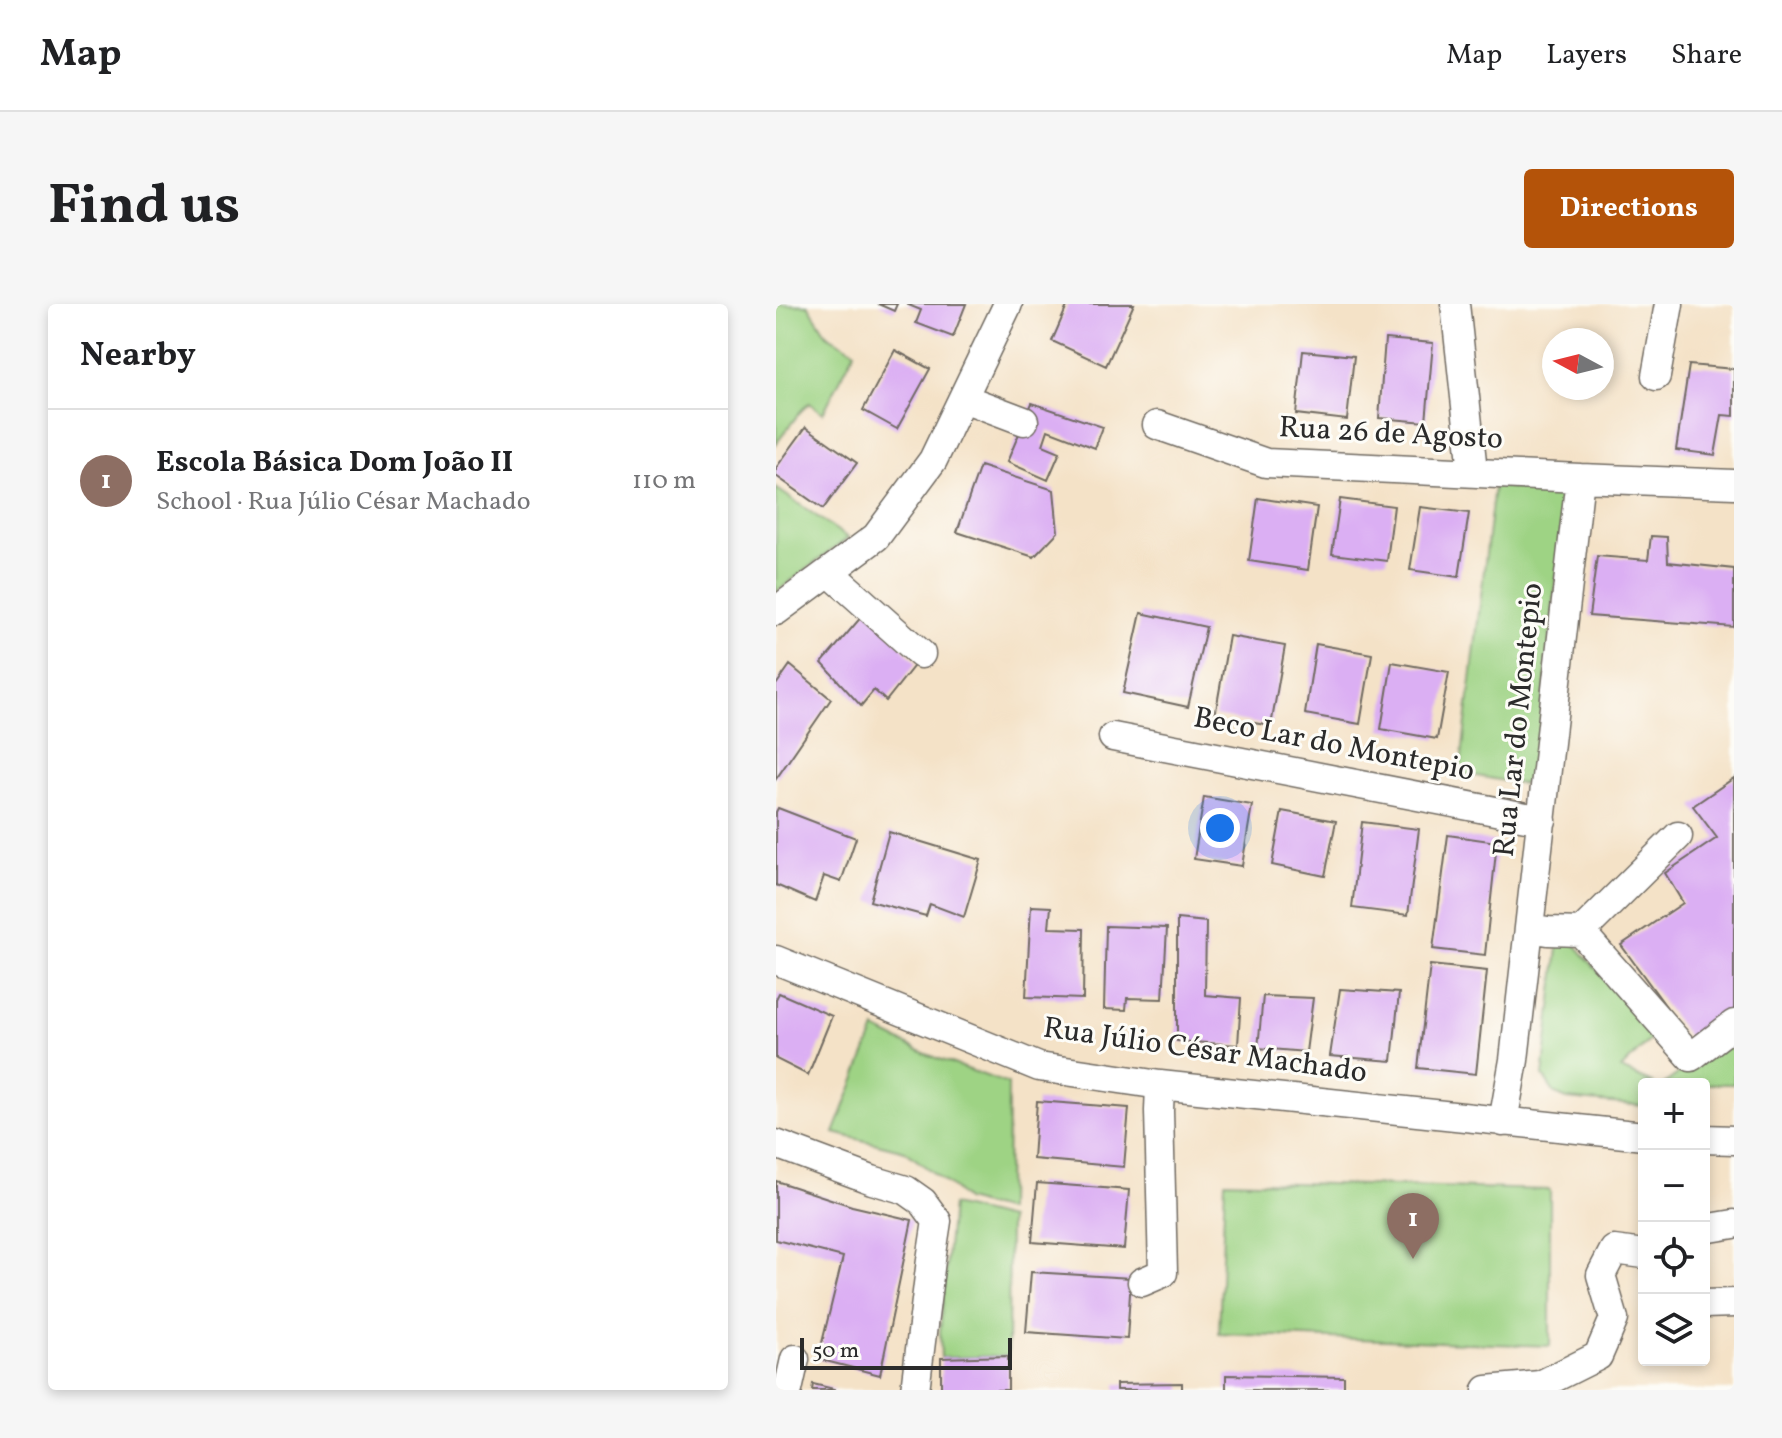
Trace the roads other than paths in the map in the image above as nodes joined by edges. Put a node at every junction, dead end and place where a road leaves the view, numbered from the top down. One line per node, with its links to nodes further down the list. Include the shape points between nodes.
1 (1008, 304): 5 (street)
2 (1455, 304): 8 (street)
3 (1669, 304): 4 (street)
4 (1656, 376)
5 (963, 398): 6 (street); 11 (street, via 933,460 876,537)
6 (1024, 421)
7 (1157, 425): 8 (street, Rua 26 de Agosto, via 1266,463)
8 (1473, 471): 9 (street, Rua 26 de Agosto)
9 (1580, 478): 10 (street); 15 (street, Rua Lar do Montepio)
10 (1734, 484)
11 (829, 572): 12 (street); 13 (street)
12 (776, 611)
13 (921, 654)
14 (1113, 737): 15 (street, Beco Lar do Montepio)
15 (1542, 820): 17 (street, Rua Lar do Montepio)
16 (1678, 836): 18 (street)
17 (1529, 928): 18 (street); 22 (street, Rua Lar do Montepio)
18 (1581, 932): 20 (street, via 1691,1057)
19 (776, 960): 21 (street, Rua Júlio César Machado, via 1039,1067)
20 (1734, 1024)
21 (1160, 1085): 22 (street, Rua Júlio César Machado); 30 (street, via 1151,1189 1163,1273)
22 (1503, 1122): 23 (street, Rua Júlio César Machado)
23 (1638, 1135)
24 (1710, 1139): 25 (street)
25 (1734, 1140)
26 (776, 1144): 35 (street, via 906,1190 937,1221)
27 (1734, 1224): 28 (street)
28 (1710, 1228)
29 (1638, 1253): 36 (street, via 1614,1250 1601,1275 1614,1319 1598,1356 1540,1385)
30 (1142, 1282)
31 (1734, 1303): 32 (street)
32 (1710, 1304)
33 (795, 1359): 34 (street)
34 (788, 1390)
35 (915, 1390)
36 (1487, 1390)

